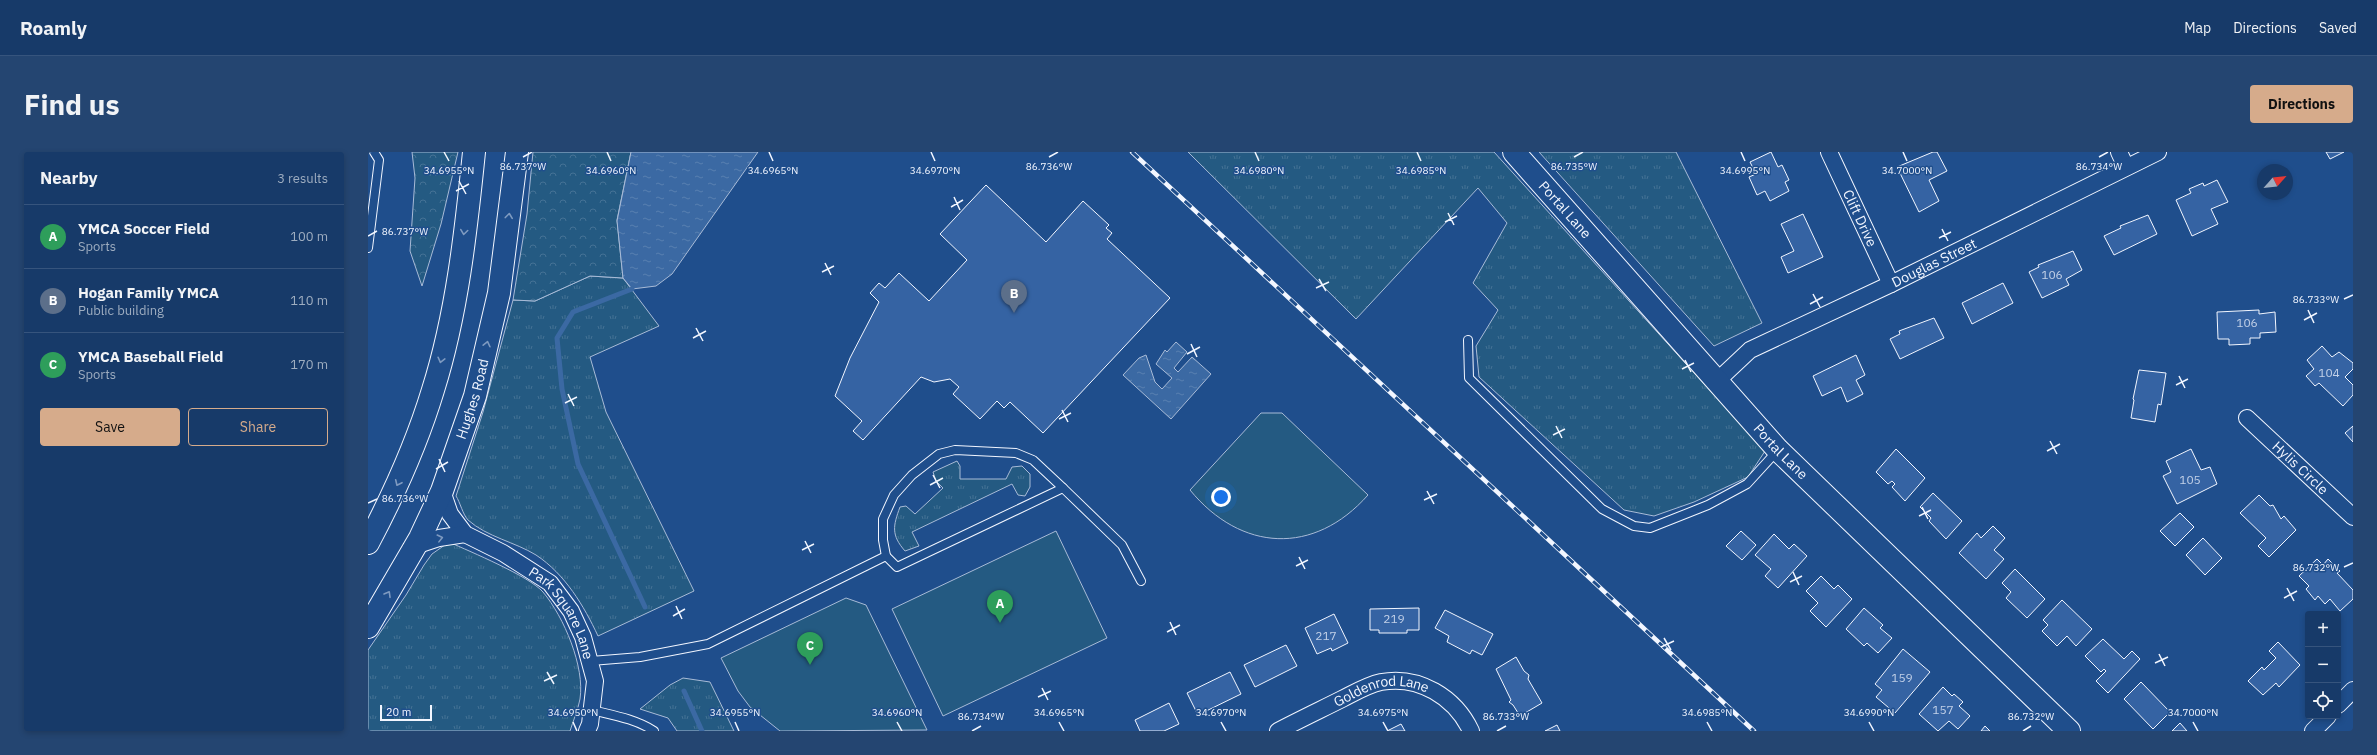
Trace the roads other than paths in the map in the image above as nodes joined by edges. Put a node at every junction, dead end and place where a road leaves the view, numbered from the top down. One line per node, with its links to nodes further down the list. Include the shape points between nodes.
1 (374, 152): 9 (lane, via 378,160)
2 (474, 152): 19 (main road, one-way to 19, via 451,318 433,390 402,474)
3 (517, 152): 16 (main road, Hughes Road, one-way to 3, via 475,396 499,293)
4 (1514, 152): 12 (main road, Portal Lane)
5 (1829, 152): 10 (street, Clift Drive)
6 (2119, 152): 8 (street)
7 (2158, 152): 8 (street, Douglas Street)
8 (2126, 167): 10 (street, Douglas Street)
9 (368, 248)
10 (1891, 284): 12 (street, Douglas Street, via 1750,350)
11 (1468, 340): 14 (lane, via 1469,378 1602,509 1634,526 1650,528 1708,505 1747,484)
12 (1717, 381): 14 (main road, Portal Lane)
13 (2247, 418): 17 (street, Hylis Circle)
14 (1778, 450): 33 (main road, Portal Lane)
15 (1063, 488): 21 (lane, via 898,567); 21 (lane, via 1033,460 1016,453 955,450 939,454 912,475 894,495 883,519); 22 (lane, via 1122,545)
16 (442, 491): 18 (street, via 450,514); 20 (main road, Hughes Road)
17 (2353, 517)
18 (465, 534): 20 (street, one-way to 18, via 439,538); 24 (street, Park Square Lane, via 503,553 550,583 570,611)
19 (368, 543)
20 (415, 546): 23 (main road, Hughes Road, one-way to 20)
21 (886, 556): 24 (lane, via 708,644 640,656)
22 (1141, 581)
23 (368, 627)
24 (591, 661): 27 (street, Park Square Lane, via 595,681)
25 (2353, 690): 26 (street)
26 (2341, 703)
27 (592, 710): 29 (street, Park Square Lane); 30 (lane, via 647,726)
28 (2325, 719): 34 (street)
29 (587, 731)
30 (654, 731)
31 (1278, 731): 32 (street, Goldenrod Lane, via 1381,682 1413,682 1443,695 1465,718)
32 (1471, 731)
33 (2069, 731)
34 (2313, 731)

